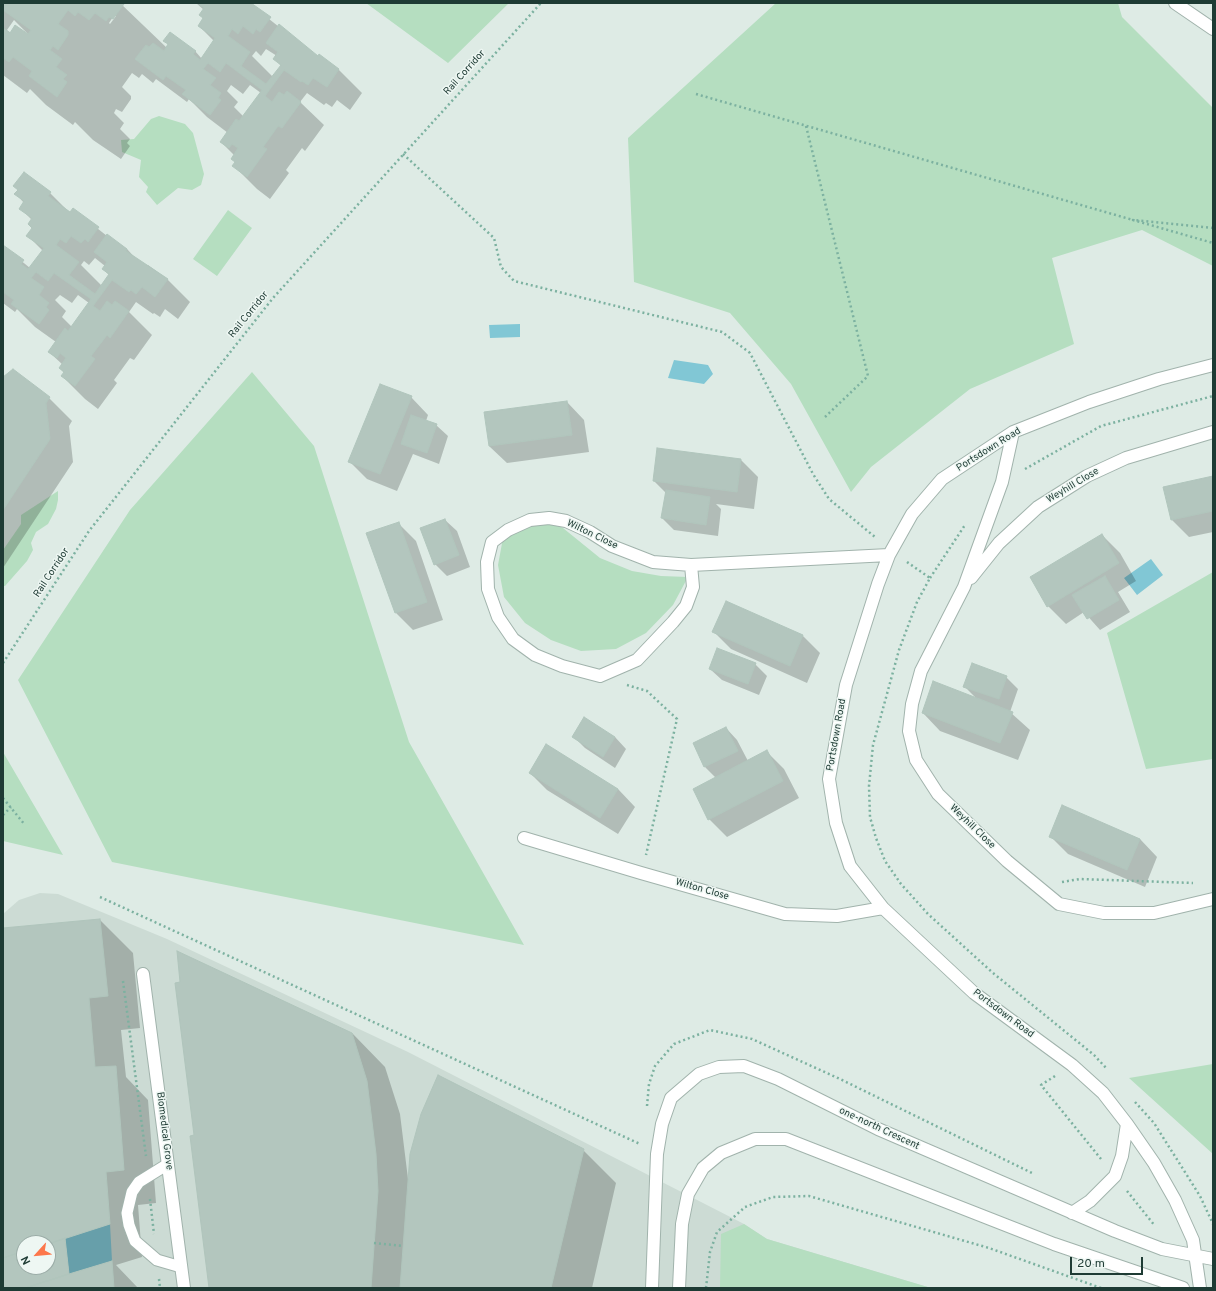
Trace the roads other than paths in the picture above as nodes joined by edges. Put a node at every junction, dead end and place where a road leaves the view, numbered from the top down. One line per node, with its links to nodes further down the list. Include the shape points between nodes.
1 (1175, 3): 2 (street)
2 (1213, 29)
3 (1213, 366): 4 (street, Portsdown Road, via 1159,379 1089,402)
4 (1013, 432): 6 (street, Portsdown Road, via 942,479 912,514); 8 (street, Weyhill Close, via 1002,482)
5 (1213, 432): 8 (street, Weyhill Close, via 1126,458 1087,476 1038,507 999,542)
6 (890, 553): 7 (street, Wilton Close); 11 (street, Portsdown Road, via 846,685 830,779 836,823 850,866)
7 (691, 565): 7 (street, Wilton Close, via 693,588 686,606 673,622 637,660 600,676 562,666 536,655 513,639 498,618 488,589 487,562 492,542 508,530 530,520 549,518 566,521 612,546 653,562)
8 (964, 587): 10 (street, Weyhill Close, via 921,671 912,704 909,730 916,760 938,794 1007,861 1059,904 1104,913 1154,913)
9 (524, 838): 11 (street, Wilton Close, via 785,914 837,916)
10 (1213, 899)
11 (883, 908): 13 (street, Portsdown Road, via 974,993 1072,1065 1103,1094)
12 (143, 974): 14 (street, Biomedical Grove)
13 (1127, 1124): 15 (street, via 1122,1156 1115,1176 1090,1201); 16 (street, Portsdown Road, via 1154,1163 1175,1200 1193,1240)
14 (168, 1164): 18 (street, Biomedical Grove); 18 (lane, via 139,1182 132,1192 127,1212 135,1241 157,1260)
15 (1072, 1213): 16 (street, one-north Crescent, via 1162,1249); 20 (street, one-north Crescent, via 919,1148 778,1079 744,1066 719,1067 699,1074 671,1098 662,1124 657,1154)
16 (1196, 1256): 17 (street, one-north Crescent); 23 (street, Portsdown Road)
17 (1213, 1259)
18 (181, 1267): 19 (street, Biomedical Grove)
19 (184, 1288)
20 (652, 1288)
21 (679, 1288): 22 (street, via 682,1224 688,1194 703,1168 721,1153 755,1139 786,1139 1054,1244)
22 (1183, 1288)
23 (1200, 1288)

